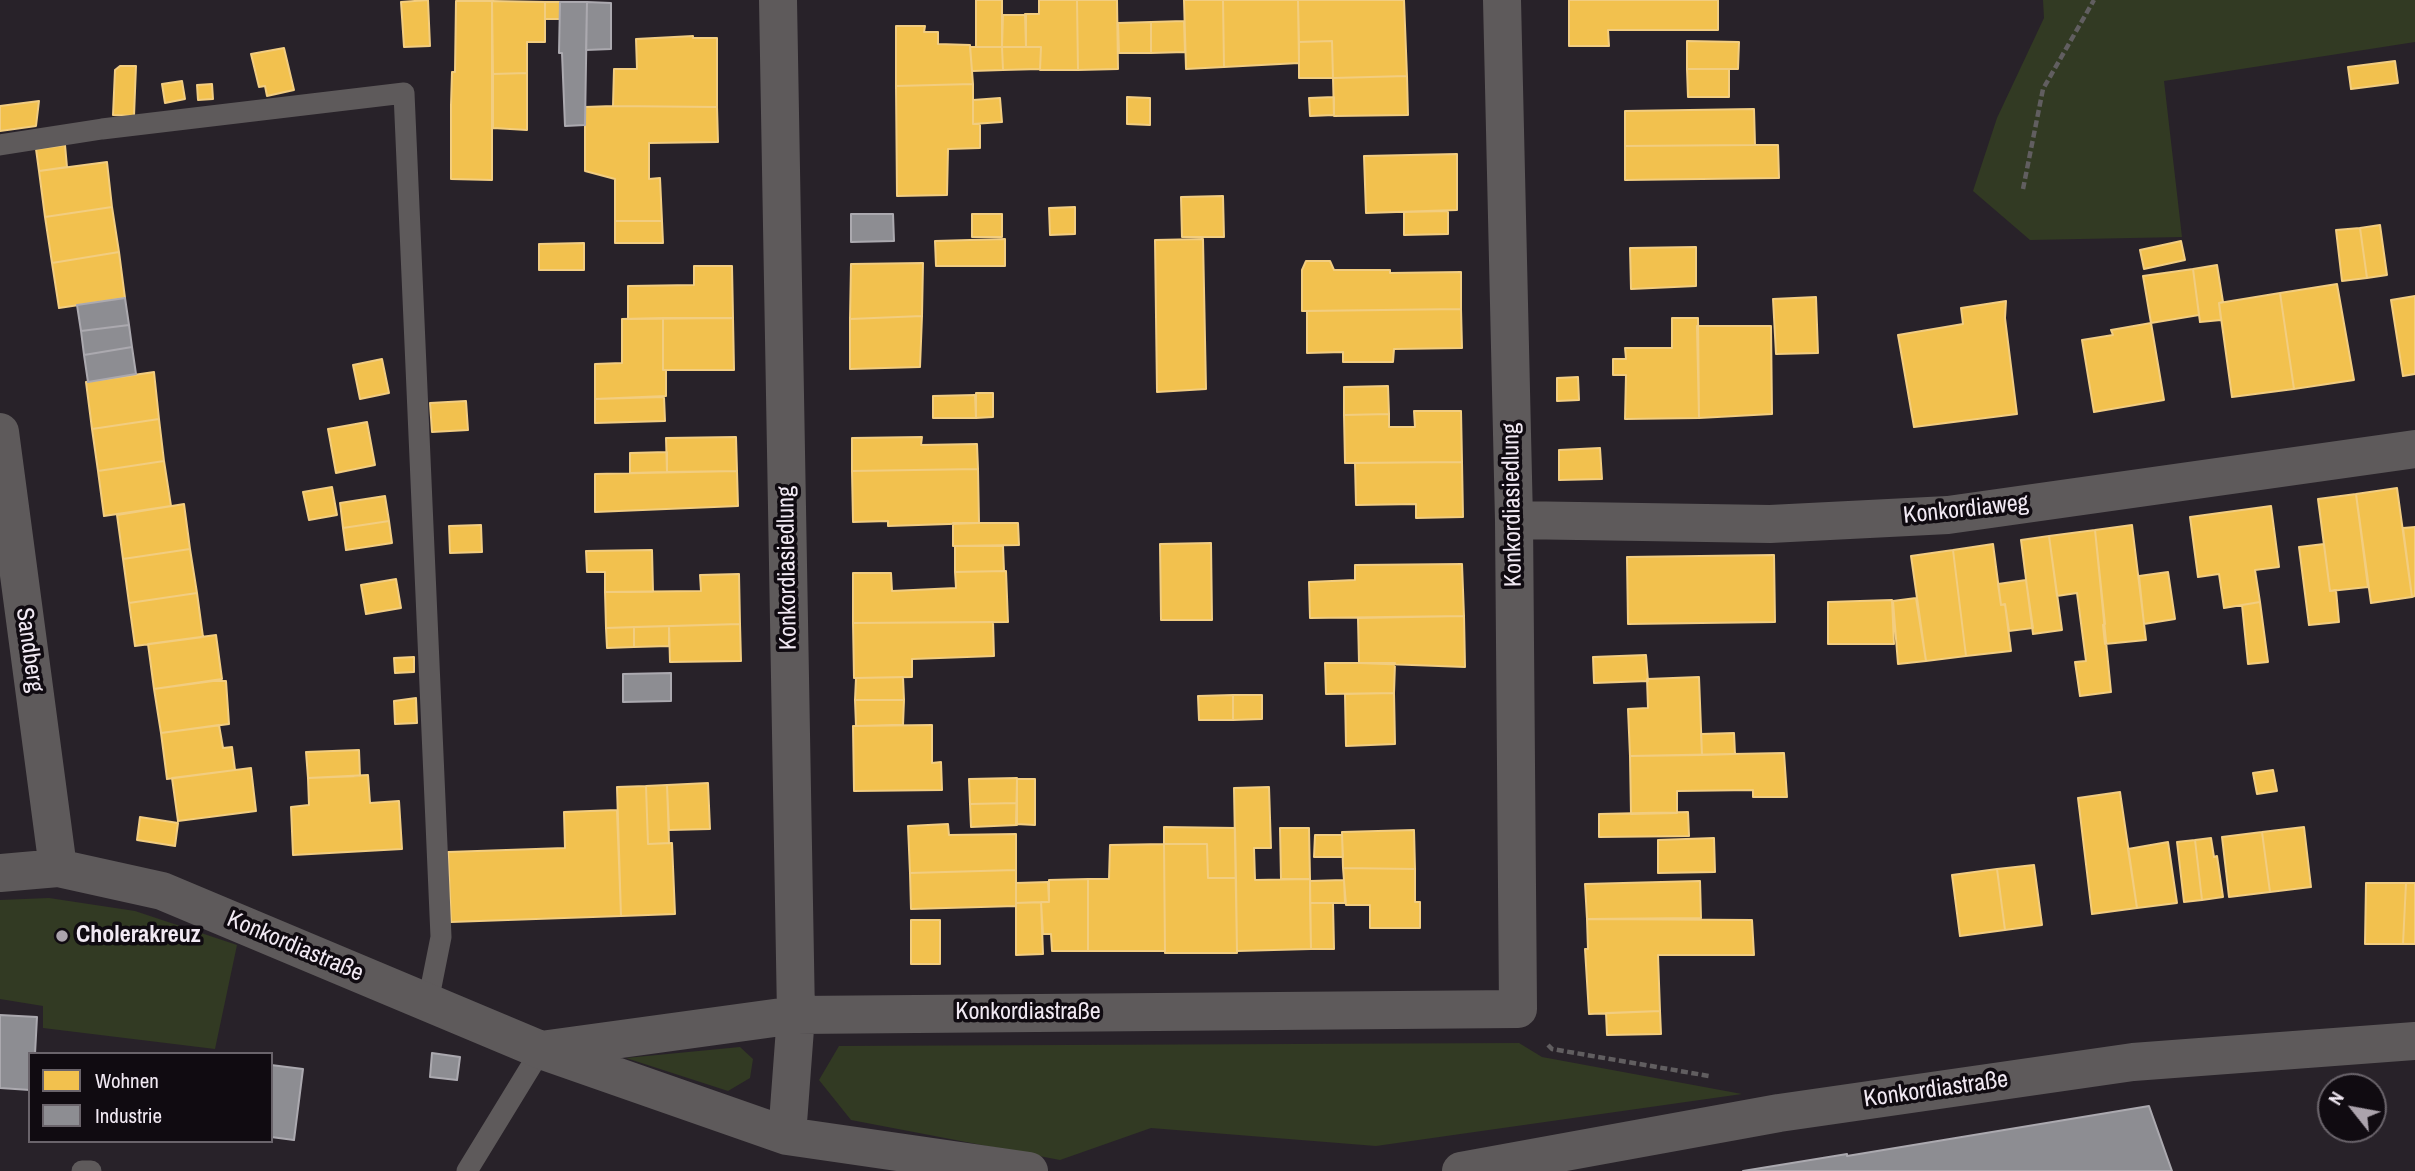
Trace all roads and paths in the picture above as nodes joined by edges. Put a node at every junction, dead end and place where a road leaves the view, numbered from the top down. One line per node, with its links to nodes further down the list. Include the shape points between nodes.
1 (778, 0): 13 (street, Konkordiasiedlung)
2 (1502, 0): 8 (street, Konkordiasiedlung)
3 (2094, 0): 5 (path, via 2043,89)
4 (0, 145): 11 (lane, via 404,93 442,937)
5 (2023, 189)
6 (0, 432): 9 (street, Sandberg)
7 (2415, 449): 8 (street, Konkordiaweg, via 1948,515 1770,524)
8 (1514, 520): 12 (street, Konkordiasiedlung)
9 (58, 868): 10 (street, Konkordiastraße); 11 (street, Konkordiastraße, via 162,891)
10 (0, 873)
11 (428, 1003): 15 (street, Konkordiastraße)
12 (1518, 1009): 13 (street, Konkordiastraße); 16 (path, via 1552,1049)
13 (796, 1015): 15 (street, Konkordiastraße); 17 (street, Konkordiasiedlung)
14 (2415, 1041): 22 (street, Konkordiastraße, via 2133,1062 1779,1113)
15 (541, 1050): 17 (street, Konkordiastraße); 20 (lane)
16 (1721, 1078)
17 (787, 1136): 21 (street, Konkordiastraße)
18 (82, 1171): 19 (lane)
19 (91, 1171)
20 (467, 1171)
21 (1029, 1171)
22 (1461, 1171)

